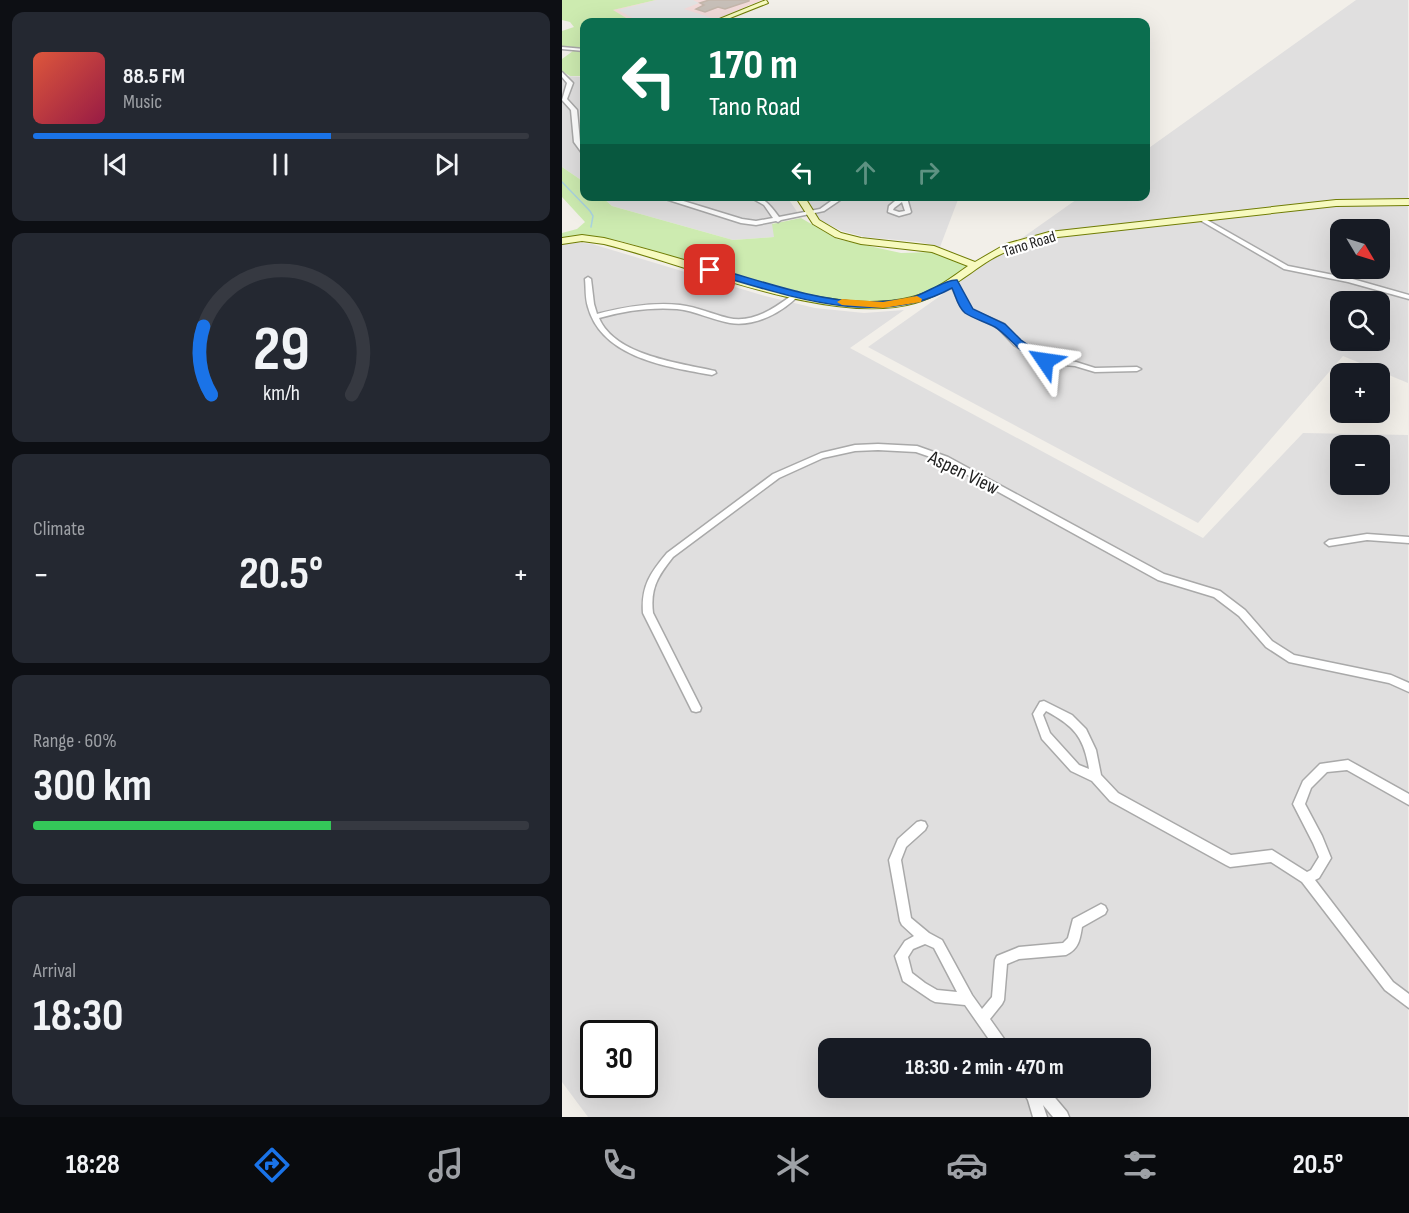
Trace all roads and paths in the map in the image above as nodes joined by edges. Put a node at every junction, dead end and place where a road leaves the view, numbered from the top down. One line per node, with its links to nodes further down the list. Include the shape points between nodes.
1 (767, 1): 2 (street); 3 (street)
2 (725, 18)
3 (732, 18)
4 (562, 48): 5 (street)
5 (569, 49): 6 (street); 7 (street)
6 (580, 50)
7 (562, 55)
8 (562, 74): 9 (street, via 570,81 564,99 574,110)
9 (580, 146)
10 (675, 201): 17 (street, via 741,221)
11 (760, 201): 17 (street)
12 (802, 201): 15 (street)
13 (837, 201): 15 (street)
14 (1408, 202): 16 (street, Tano Road, via 1336,203)
15 (809, 214): 17 (street); 19 (street, via 821,226 844,237 934,249)
16 (1200, 218): 19 (street, Tano Road, via 1049,235 1003,249); 23 (street, via 1286,268 1356,281)
17 (778, 220)
18 (562, 241): 22 (street, Tano Road, via 582,238 613,243)
19 (977, 266): 21 (street, Tano Road)
20 (588, 279): 24 (street)
21 (953, 283): 22 (street, Tano Road, via 931,295 889,304 859,304); 25 (street, via 969,311 1002,326 1017,343 1045,361 1095,370)
22 (797, 294): 24 (street, via 770,315 751,321 732,321 693,309 656,305)
23 (1408, 297)
24 (595, 317): 26 (street, via 611,339 644,358)
25 (1137, 369)
26 (712, 373)
27 (1408, 540): 28 (street, via 1367,537)
28 (1329, 543)
29 (1408, 688): 30 (street, Aspen View, via 1391,679 1292,659 1269,644 1242,613 1217,594 1161,577 919,446 855,448 803,462 769,481 664,561 650,584 648,613)
30 (696, 708)
31 (1096, 777): 31 (street, via 1075,768 1046,736 1038,714 1044,705 1080,728 1090,744); 34 (street, via 1114,797 1230,861 1272,856)
32 (1408, 800): 34 (street, via 1348,765 1324,767 1307,785 1298,804 1325,858 1315,873)
33 (921, 826): 36 (street, via 902,843 895,860 906,921)
34 (1306, 878): 38 (street, via 1389,986)
35 (1101, 910): 39 (street, via 1077,923 1074,940 1066,949 1020,953 1001,960 998,1000)
36 (925, 937): 37 (street, via 938,944); 37 (street, via 909,945 901,956 907,977 935,996)
37 (968, 999): 39 (street)
38 (1408, 1002)
39 (982, 1019): 40 (street)
40 (995, 1038)
41 (1033, 1098): 43 (street)
42 (1046, 1098): 44 (street)
43 (1040, 1117)
44 (1062, 1117)

